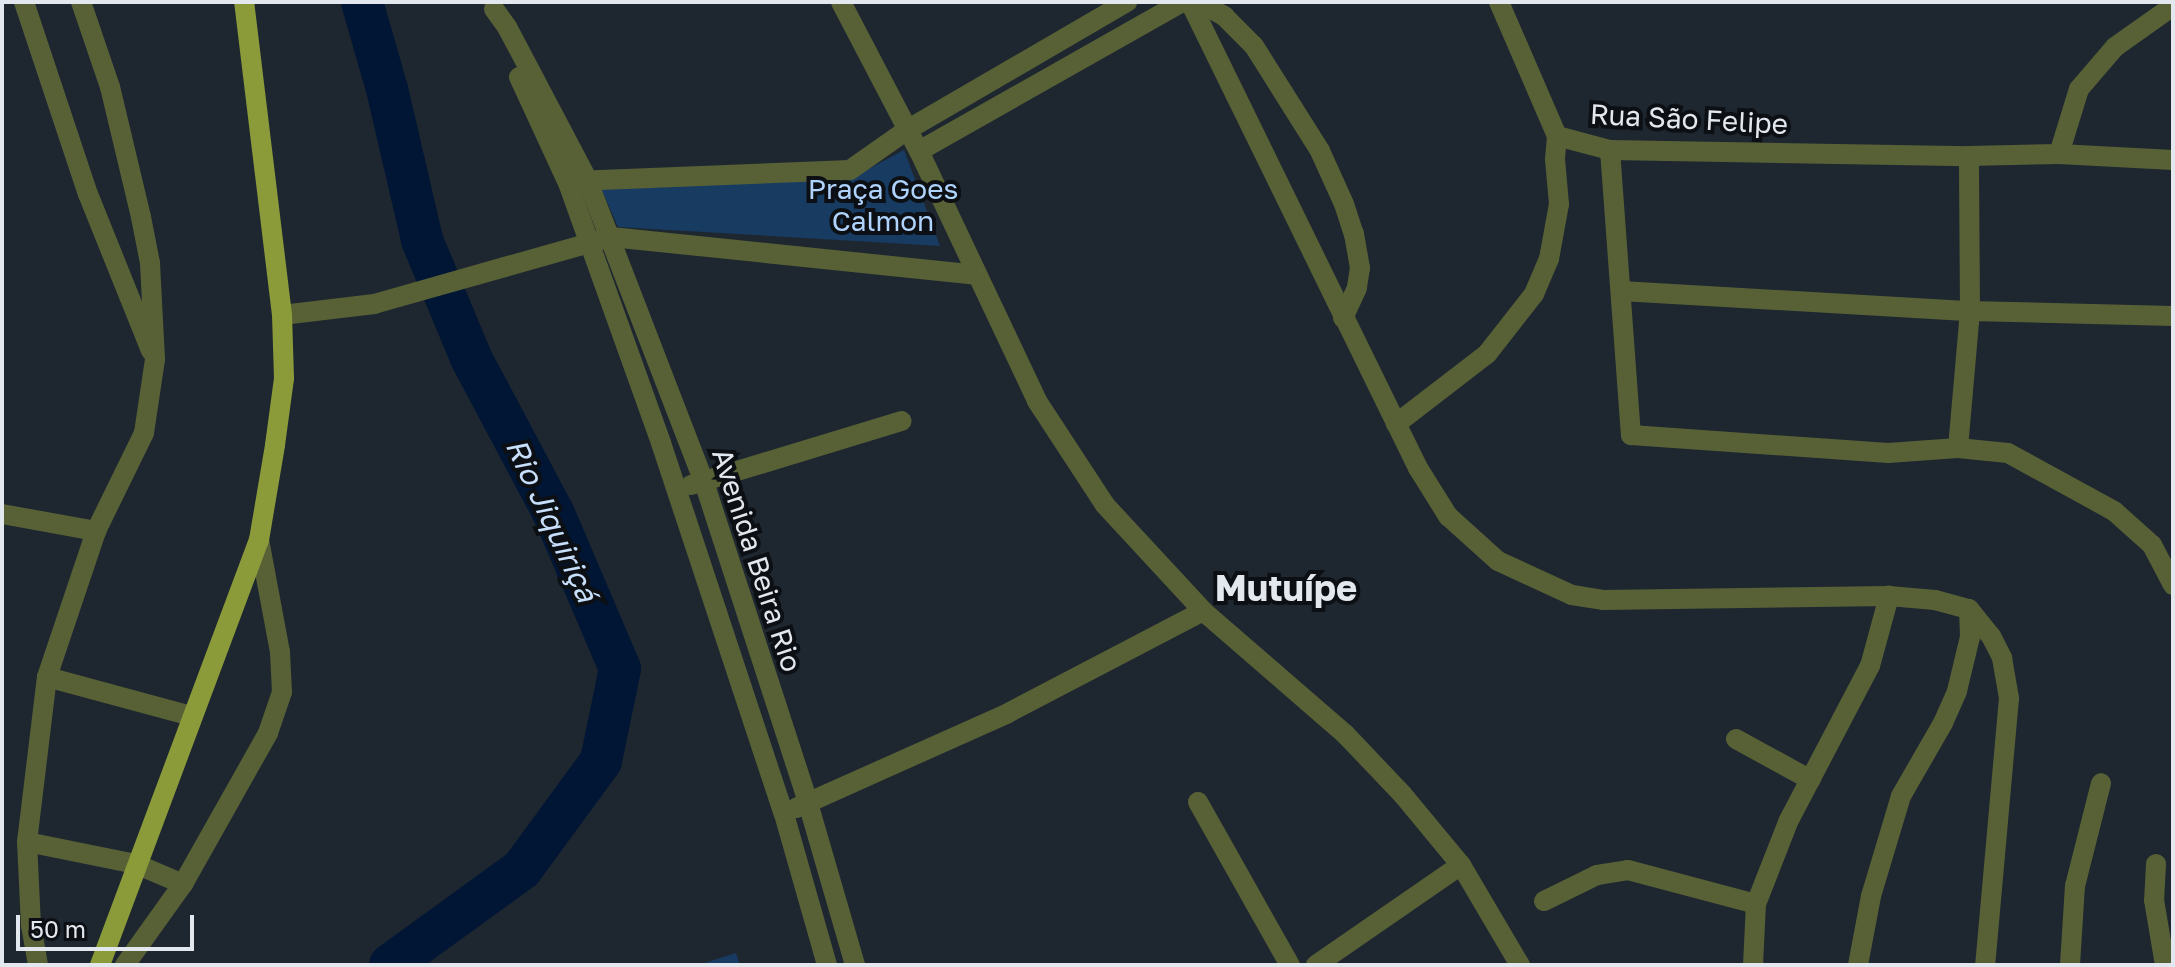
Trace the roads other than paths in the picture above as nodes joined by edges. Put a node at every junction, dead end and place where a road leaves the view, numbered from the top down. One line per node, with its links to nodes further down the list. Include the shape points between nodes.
1 (24, 2): 30 (street, via 88,194)
2 (81, 2): 30 (street, via 110,87 141,217 150,263)
3 (244, 2): 27 (main road)
4 (841, 2): 14 (street)
5 (1127, 2): 12 (street)
6 (1182, 2): 13 (street)
7 (1190, 2): 29 (street)
8 (1198, 2): 29 (street, via 1224,16 1254,46 1320,151 1354,234 1360,268)
9 (1499, 2): 15 (street)
10 (497, 4): 21 (street, via 498,32)
11 (2173, 6): 18 (street, via 2115,47 2079,89)
12 (1059, 42): 13 (street); 14 (street)
13 (1073, 64): 17 (street)
14 (907, 130): 17 (street); 21 (street, via 850,170)
15 (1557, 136): 16 (street, Rua São Felipe); 32 (street, Rua São Felipe, via 1559,204 1549,259 1534,294 1487,354)
16 (1610, 150): 19 (street, Rua São Felipe); 25 (street)
17 (919, 151): 24 (street)
18 (2059, 154): 19 (street, Rua São Felipe); 20 (street, Rua São Felipe)
19 (1969, 156): 26 (street)
20 (2173, 160)
21 (577, 181): 22 (street, Avenida Beira Rio); 23 (street, Avenida Beira Rio)
22 (611, 237): 23 (street); 24 (street); 34 (street, Avenida Beira Rio)
23 (589, 242): 27 (street, via 374,304); 35 (street, Avenida Beira Rio)
24 (976, 275): 42 (street, via 1037,401 1105,505)
25 (1621, 291): 26 (street); 33 (street, via 1631,435 1888,453)
26 (1970, 311): 28 (street); 33 (street)
27 (282, 315): 38 (main road, via 284,378)
28 (2173, 316)
29 (1343, 318): 32 (street)
30 (155, 359): 37 (street, via 144,433)
31 (902, 421): 34 (street)
32 (1396, 424): 40 (street, via 1448,516 1464,533 1498,561 1572,595 1641,601)
33 (1958, 448): 39 (street, via 2008,453 2114,511 2152,545)
34 (704, 482): 35 (street); 49 (street, Avenida Beira Rio)
35 (676, 490): 50 (street, Avenida Beira Rio)
36 (2, 514): 37 (street)
37 (96, 531): 43 (street)
38 (259, 540): 44 (main road); 55 (street, via 280,652 282,692 268,733)
39 (2173, 585)
40 (1889, 596): 41 (street); 46 (street, via 1870,666)
41 (1969, 609): 67 (street, via 1970,637 1957,691 1901,796 1871,896); 68 (street, via 2002,658 2009,698)
42 (1203, 611): 49 (street, via 1008,713); 54 (street, via 1345,734)
43 (47, 677): 44 (street); 51 (street)
44 (192, 716): 52 (main road)
45 (1736, 739): 46 (street)
46 (1811, 780): 57 (street)
47 (2101, 783): 69 (street, via 2075,886)
48 (1198, 802): 64 (street)
49 (808, 803): 50 (street); 63 (street, Avenida Beira Rio)
50 (784, 814): 62 (street, Avenida Beira Rio)
51 (27, 842): 52 (street); 59 (street)
52 (136, 864): 55 (street); 60 (main road)
53 (2156, 864): 70 (street, via 2154,900)
54 (1461, 865): 58 (street); 65 (street)
55 (183, 884): 61 (street)
56 (1544, 901): 57 (street, via 1597,875 1628,870)
57 (1756, 904): 66 (street)
58 (1321, 964)
59 (38, 965)
60 (100, 965)
61 (125, 965)
62 (827, 965)
63 (855, 965)
64 (1290, 965)
65 (1520, 965)
66 (1753, 965)
67 (1858, 965)
68 (1985, 965)
69 (2070, 965)
70 (2165, 965)

